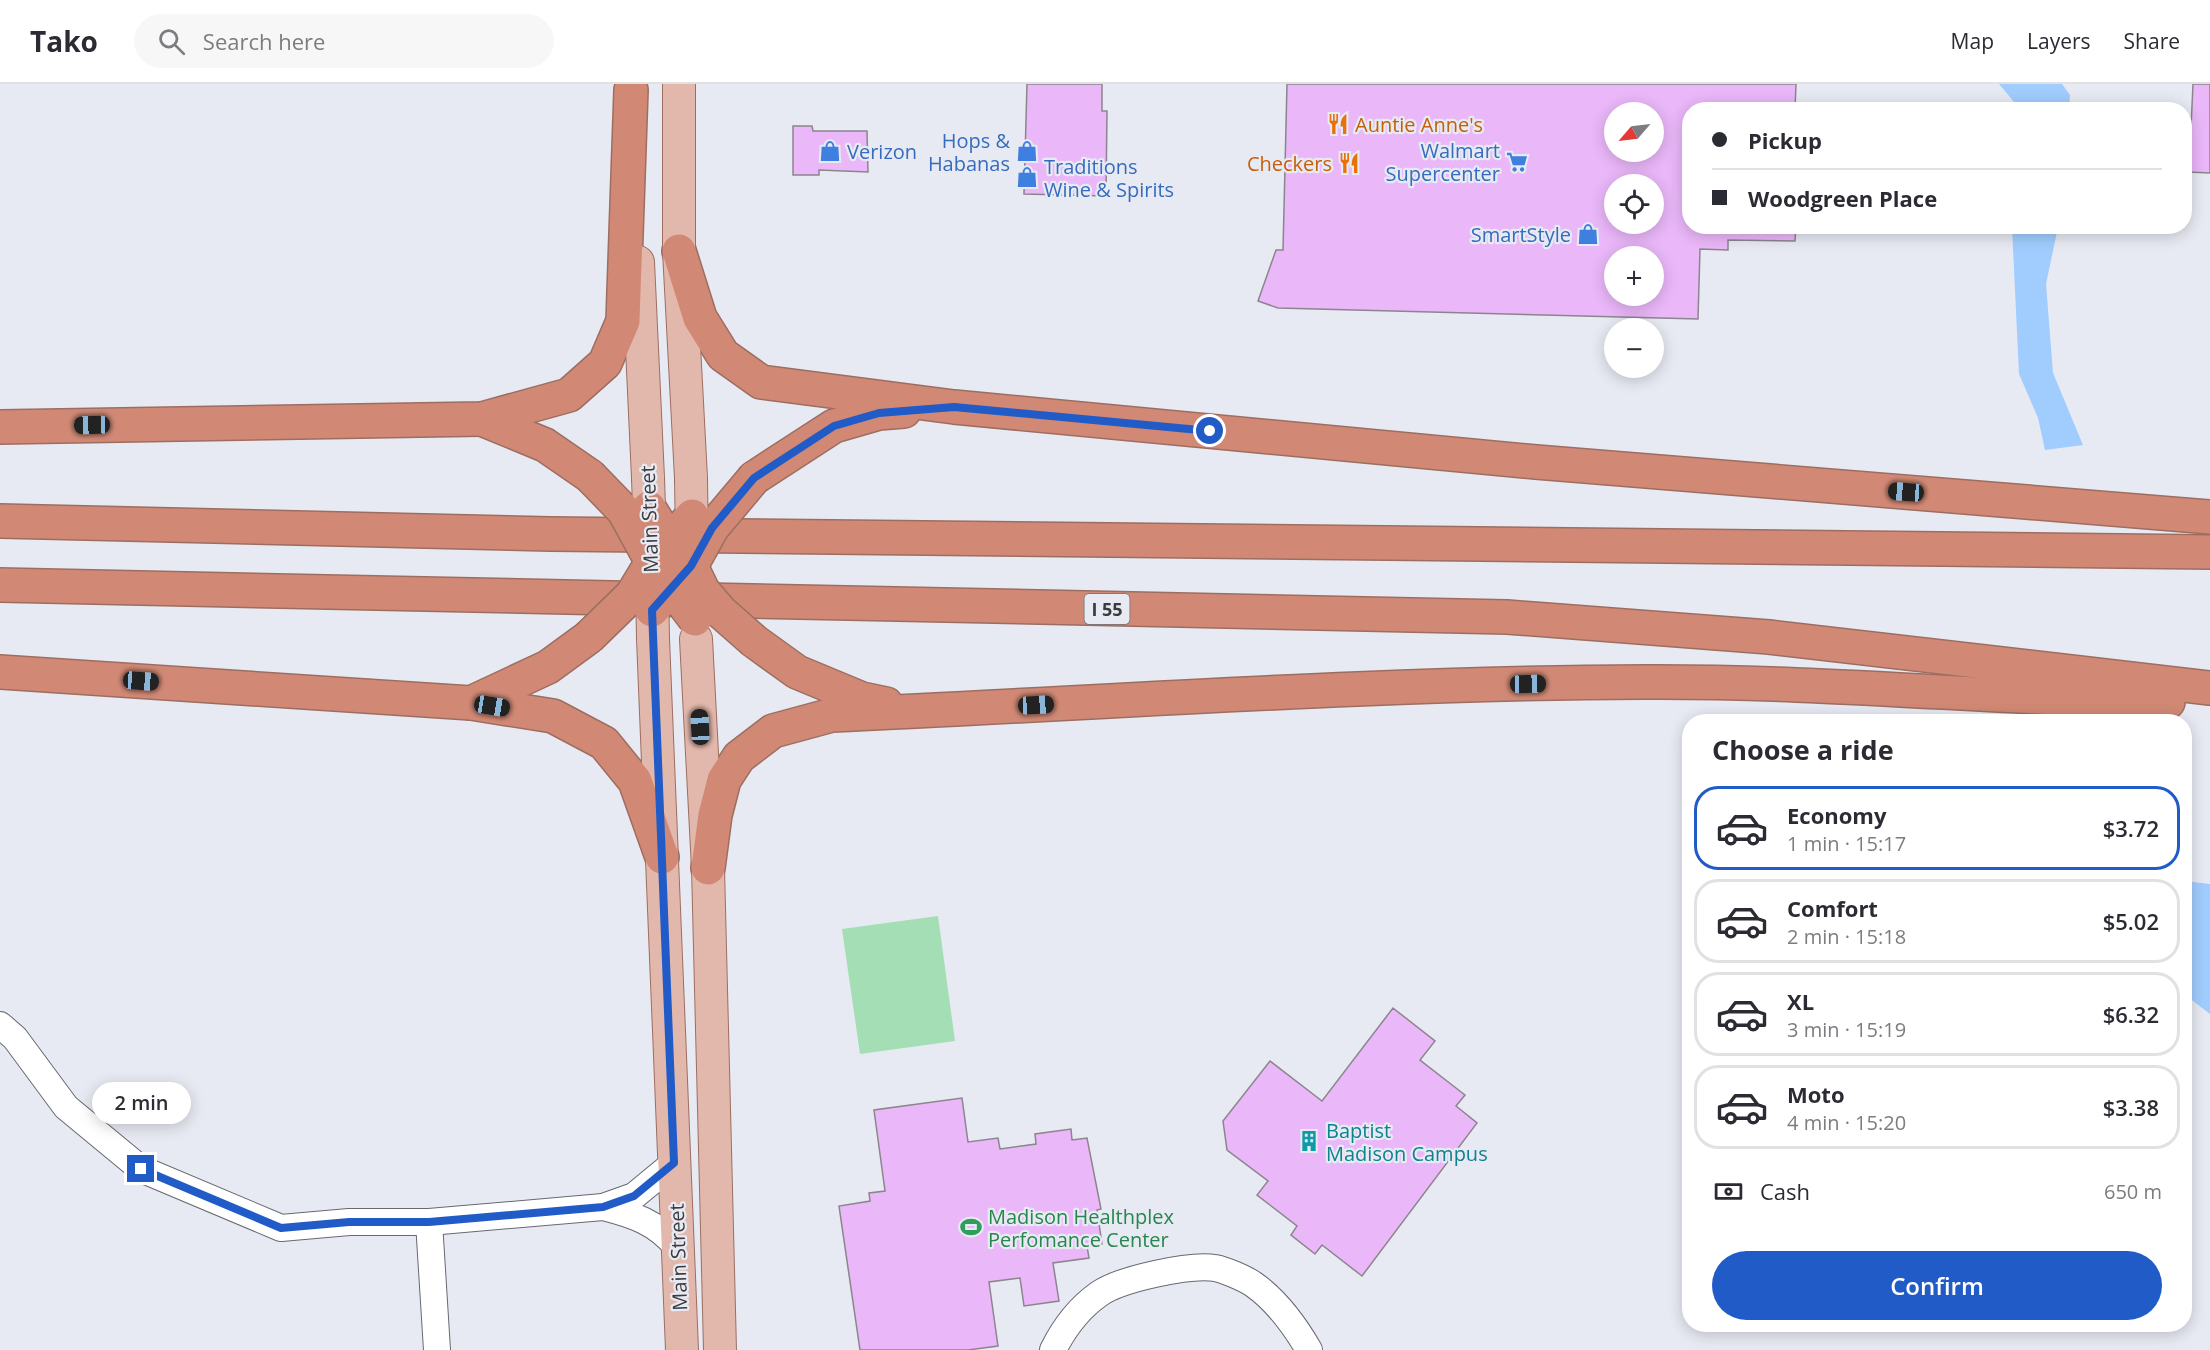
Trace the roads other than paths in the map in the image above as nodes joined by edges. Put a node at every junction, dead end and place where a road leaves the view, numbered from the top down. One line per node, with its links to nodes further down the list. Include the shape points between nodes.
1 (679, 84): 3 (main road)
2 (631, 87): 5 (highway, via 623,321 605,363 569,395); 7 (main road, Main Street)
3 (679, 251): 4 (highway, via 700,318 717,346 723,355 761,382); 8 (main road, bridge)
4 (954, 407): 9 (highway, via 1536,462); 12 (highway, bridge, via 879,413 834,426 754,478)
5 (482, 418): 6 (highway); 12 (highway, bridge, via 545,445 590,476 624,511)
6 (0, 427)
7 (648, 493): 12 (highway, bridge)
8 (692, 516): 12 (highway, bridge)
9 (2210, 517)
10 (0, 521): 11 (highway, via 550,534)
11 (2210, 552)
12 (665, 584): 14 (highway, bridge); 17 (highway, bridge, via 632,595 589,637 548,666); 19 (highway, bridge, via 703,591 754,641 797,672 862,699); 20 (main road, Main Street)
13 (0, 585): 16 (highway, I 55, via 1507,617 1769,636)
14 (695, 629): 21 (main road, Main Street)
15 (0, 672): 17 (highway)
16 (2210, 688)
17 (471, 703): 20 (highway, via 553,716 604,743 635,781)
18 (2210, 703): 19 (highway, via 2068,700 1807,685 1645,682 1364,687)
19 (918, 711): 21 (highway, via 832,716 773,731 739,757 724,780)
20 (663, 856): 23 (main road, Main Street)
21 (708, 868): 29 (main road, Main Street)
22 (0, 1025): 25 (street, via 15,1038 66,1107 141,1169 281,1228 349,1222)
23 (674, 1163): 24 (street, via 634,1196); 26 (main road, Main Street)
24 (603, 1207): 25 (street); 26 (street, via 650,1222)
25 (429, 1222): 27 (street)
26 (678, 1247): 28 (main road, Main Street)
27 (437, 1350)
28 (682, 1350)
29 (720, 1350)
30 (1053, 1350): 31 (street, via 1074,1316 1101,1293 1134,1279 1214,1268 1252,1283 1293,1323)
31 (1309, 1350)

